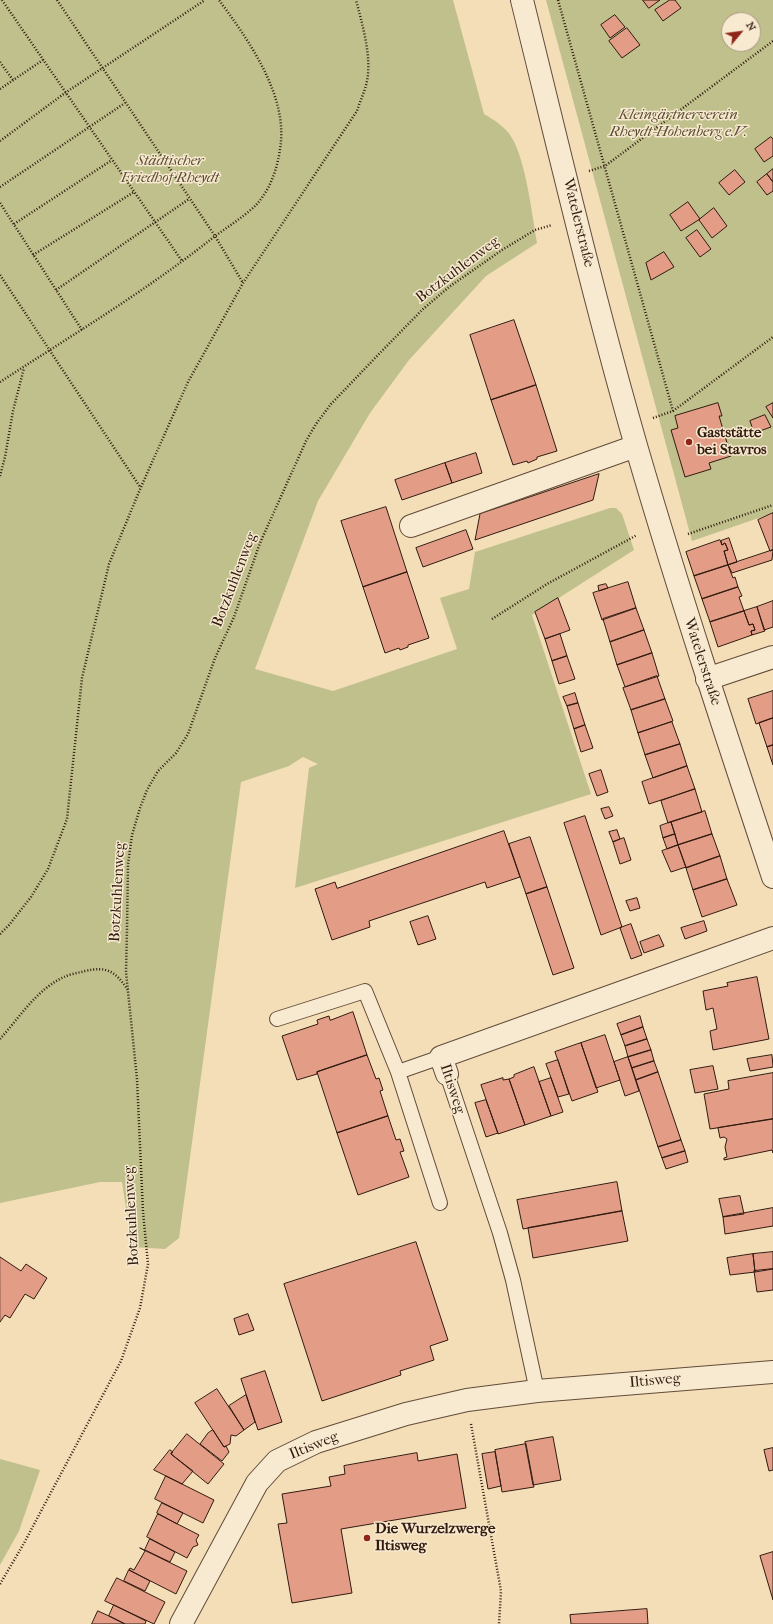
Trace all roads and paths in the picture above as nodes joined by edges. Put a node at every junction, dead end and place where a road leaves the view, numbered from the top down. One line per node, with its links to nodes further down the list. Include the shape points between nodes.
1 (2, 0): 9 (path)
2 (57, 0): 11 (path)
3 (205, 0): 11 (path)
4 (219, 0): 28 (path, via 247,39 274,92 280,118 281,140 277,164 270,183 256,204)
5 (356, 0): 33 (path, via 367,56 367,80 357,111)
6 (522, 0): 20 (street, Watelerstraße)
7 (558, 0): 19 (path)
8 (773, 41): 19 (path)
9 (43, 60): 12 (path); 14 (path)
10 (0, 62): 12 (path)
11 (102, 68): 14 (path); 15 (path)
12 (13, 80): 13 (path)
13 (0, 89)
14 (65, 93): 16 (path); 17 (path)
15 (125, 104): 16 (path); 23 (path)
16 (90, 128): 18 (path); 21 (path)
17 (0, 141)
18 (112, 160): 22 (path); 27 (path)
19 (605, 166): 20 (path); 41 (path)
20 (566, 177): 25 (street, Watelerstraße)
21 (0, 187)
22 (134, 192): 26 (path); 29 (path)
23 (189, 199): 26 (path); 28 (path)
24 (0, 203): 27 (path)
25 (576, 219): 42 (street, Watelerstraße); 55 (path, Botzkuhlenweg, via 535,230 449,287 422,310 331,404 306,440 260,543 188,734 176,753 158,771 140,808 132,835 128,864 126,972)
26 (155, 222): 30 (path); 35 (path)
27 (14, 224): 29 (path)
28 (215, 236): 30 (path); 33 (path)
29 (33, 255): 35 (path)
30 (182, 261): 36 (path)
31 (0, 276): 32 (path)
32 (4, 281): 34 (path); 38 (path)
33 (243, 283): 45 (path, via 188,382)
34 (0, 284)
35 (56, 290): 36 (path)
36 (82, 330): 38 (path)
37 (773, 337): 41 (path)
38 (50, 350): 39 (path); 45 (path)
39 (24, 367): 40 (path); 44 (path)
40 (0, 382)
41 (673, 411): 42 (path)
42 (631, 425): 43 (street, Watelerstraße)
43 (636, 446): 47 (street); 48 (street, Watelerstraße)
44 (0, 476)
45 (140, 487): 53 (path, via 109,564 82,678 67,819 48,869 31,897)
46 (773, 505): 48 (path)
47 (411, 526)
48 (661, 532): 49 (path, via 547,584); 51 (street, Watelerstraße)
49 (492, 619)
50 (773, 657): 51 (street)
51 (707, 679): 52 (street, Watelerstraße)
52 (773, 877)
53 (0, 934)
54 (773, 938): 58 (street, Iltisweg)
55 (129, 992): 57 (path, via 116,974 106,969 64,976 34,1000); 64 (path, Botzkuhlenweg, via 148,1264 140,1308 121,1361)
56 (277, 1019): 59 (lane, via 365,991)
57 (0, 1039)
58 (444, 1065): 59 (lane); 62 (lane, Iltisweg, via 500,1233)
59 (398, 1072): 60 (lane)
60 (440, 1203)
61 (773, 1372): 62 (street, Iltisweg)
62 (537, 1391): 63 (street, Iltisweg)
63 (467, 1400): 65 (street, Iltisweg, via 406,1414 316,1442 277,1462 257,1483); 66 (path, via 501,1591)
64 (0, 1584)
65 (181, 1624)
66 (499, 1624)

